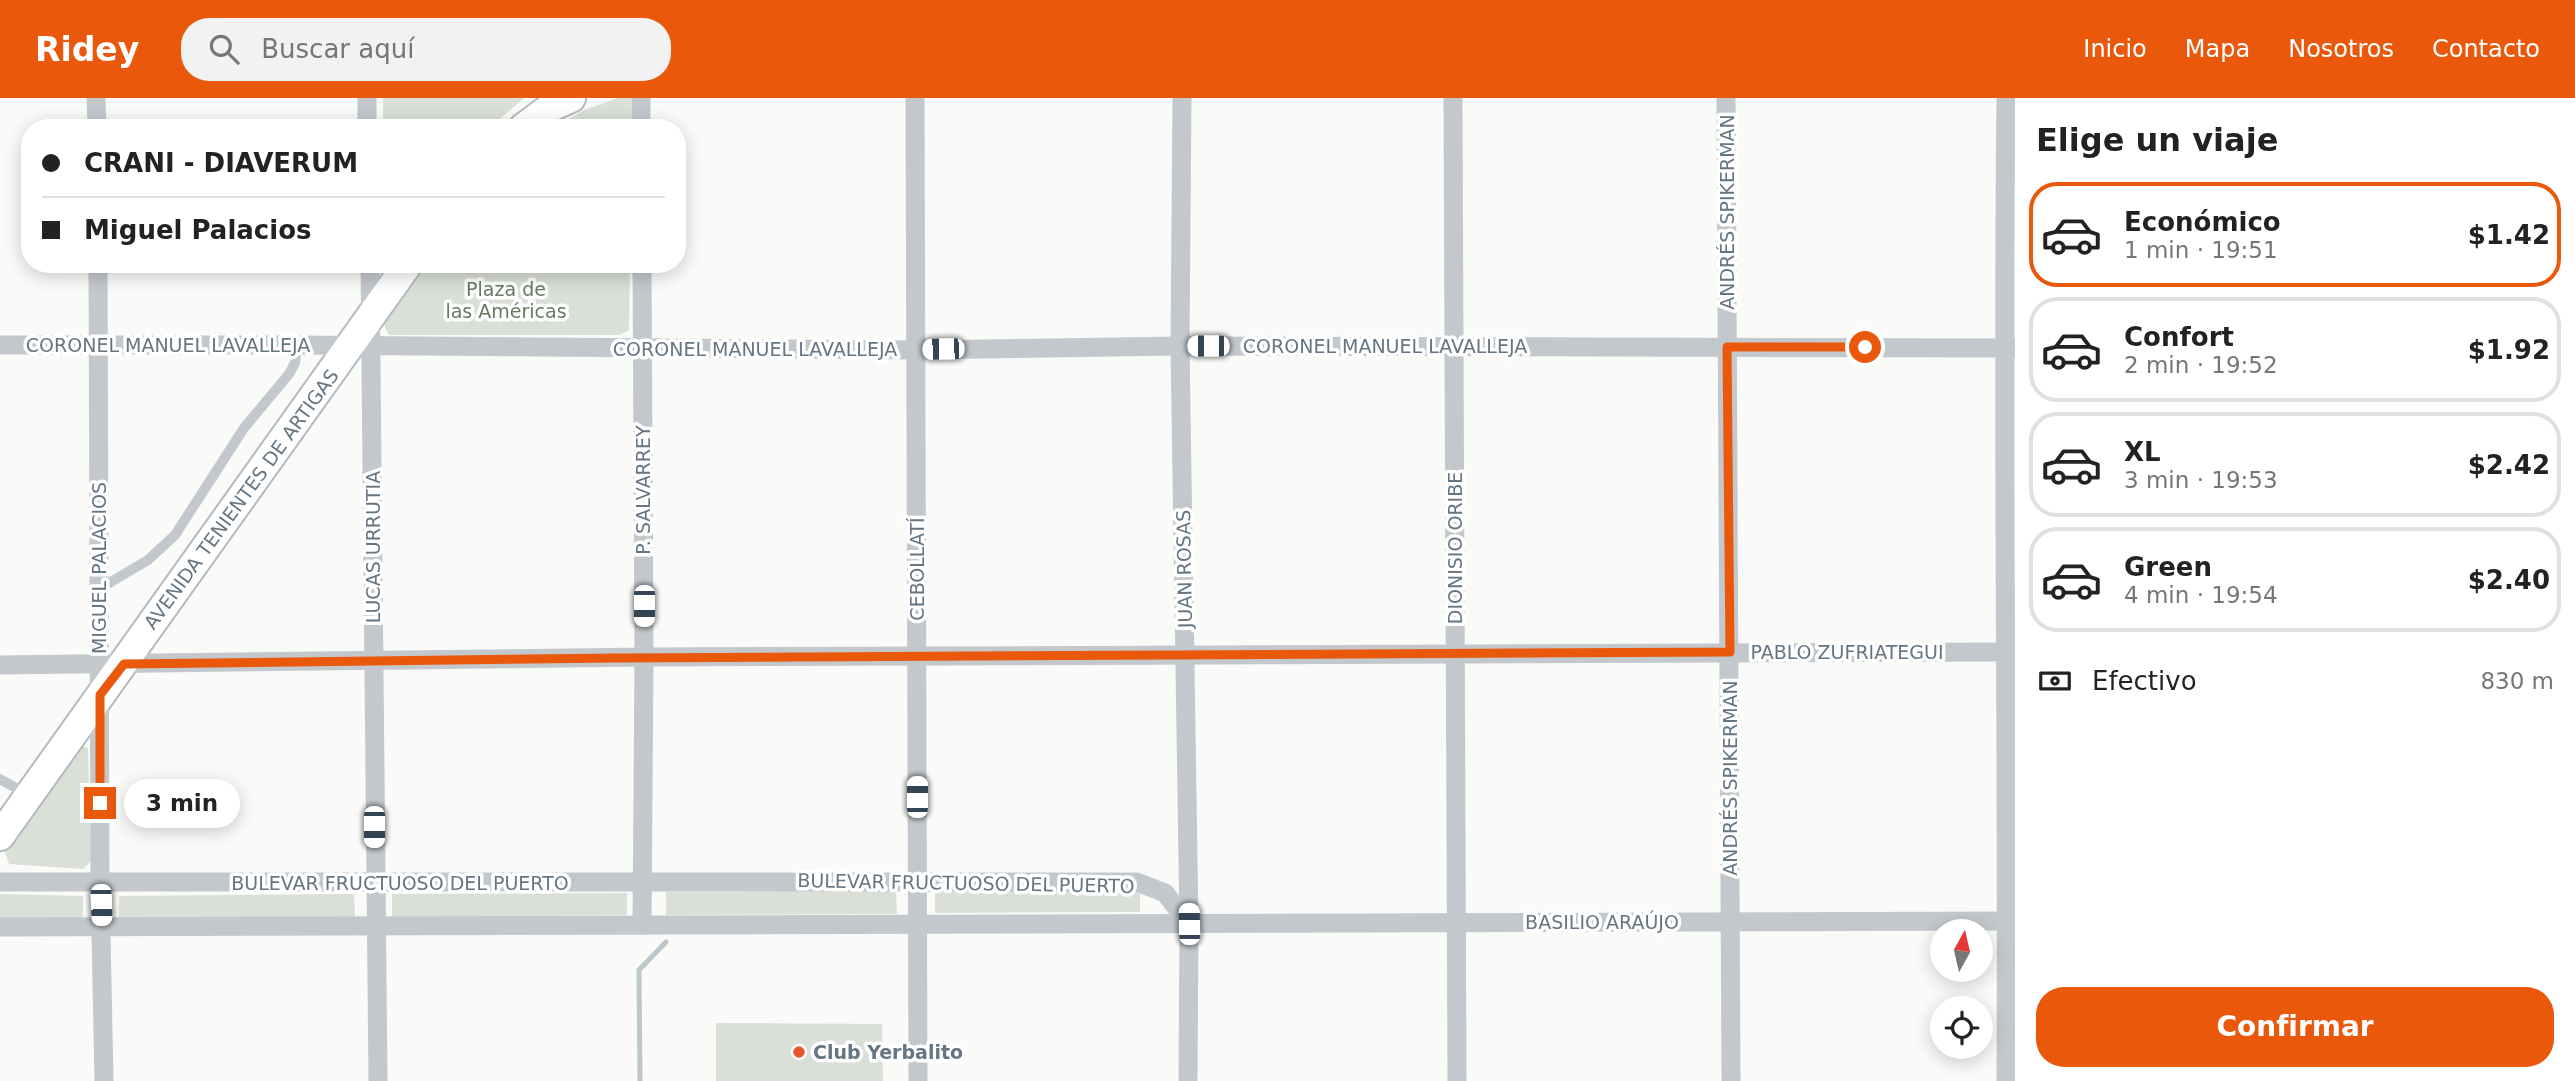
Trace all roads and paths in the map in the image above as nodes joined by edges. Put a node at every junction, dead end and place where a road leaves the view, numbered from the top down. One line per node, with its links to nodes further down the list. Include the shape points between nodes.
1 (96, 98): 10 (street)
2 (367, 98): 11 (street)
3 (571, 98): 12 (street)
4 (641, 98): 13 (street)
5 (915, 98): 28 (street, CEBOLLATÍ)
6 (1182, 98): 23 (street, JUAN ROSAS)
7 (1453, 98): 24 (street, DIONISIO ORIBE)
8 (1726, 98): 25 (street, ANDRÉS SPIKERMAN)
9 (2006, 98): 26 (street)
10 (97, 119)
11 (367, 119)
12 (535, 119)
13 (641, 119)
14 (98, 273): 21 (street, MIGUEL PALACIOS)
15 (370, 273): 18 (street)
16 (402, 273): 18 (street, AVENIDA TENIENTES DE ARTIGAS)
17 (642, 273): 27 (street, P. SALVARREY)
18 (371, 316): 22 (street, AVENIDA TENIENTES DE ARTIGAS)
19 (0, 345): 21 (street, CORONEL MANUEL LAVALLEJA)
20 (297, 345): 21 (street, CORONEL MANUEL LAVALLEJA); 22 (street, CORONEL MANUEL LAVALLEJA); 29 (lane, via 289,374 244,428 175,535 148,561)
21 (98, 346): 29 (street, MIGUEL PALACIOS)
22 (361, 346): 27 (street, CORONEL MANUEL LAVALLEJA); 36 (street, LUCAS URRUTIA); 37 (street, AVENIDA TENIENTES DE ARTIGAS)
23 (1180, 346): 24 (street, CORONEL MANUEL LAVALLEJA); 28 (street, CORONEL MANUEL LAVALLEJA); 33 (street, JUAN ROSAS)
24 (1454, 346): 25 (street, CORONEL MANUEL LAVALLEJA); 32 (street, DIONISIO ORIBE)
25 (1727, 347): 26 (street, CORONEL MANUEL LAVALLEJA); 30 (street, ANDRÉS SPIKERMAN)
26 (2009, 348): 31 (street)
27 (642, 349): 28 (street, CORONEL MANUEL LAVALLEJA); 34 (street, P. SALVARREY)
28 (916, 350): 35 (street, CEBOLLATÍ)
29 (99, 589): 37 (street, MIGUEL PALACIOS)
30 (1730, 652): 31 (street, PABLO ZUFRIATEGUI); 32 (street, PABLO ZUFRIATEGUI); 48 (street, ANDRÉS SPIKERMAN)
31 (2010, 652): 49 (street)
32 (1455, 654): 33 (street, PABLO ZUFRIATEGUI); 51 (street, DIONISIO ORIBE)
33 (1185, 656): 35 (street, PABLO ZUFRIATEGUI); 52 (street, JUAN ROSAS)
34 (644, 657): 35 (street, PABLO ZUFRIATEGUI); 36 (street, PABLO ZUFRIATEGUI); 45 (street, P. SALVARREY)
35 (917, 657): 43 (street, CEBOLLATÍ)
36 (373, 660): 37 (street, PABLO ZUFRIATEGUI); 46 (street, LUCAS URRUTIA)
37 (112, 664): 38 (street, PABLO ZUFRIATEGUI); 39 (street, AVENIDA TENIENTES DE ARTIGAS)
38 (0, 665)
39 (100, 695): 41 (street, AVENIDA TENIENTES DE ARTIGAS); 47 (street)
40 (0, 779): 41 (lane)
41 (27, 795): 42 (street, AVENIDA TENIENTES DE ARTIGAS)
42 (0, 836)
43 (916, 881): 45 (street, BULEVAR FRUCTUOSO DEL PUERTO); 50 (street, CEBOLLATÍ); 52 (street, BULEVAR FRUCTUOSO DEL PUERTO, via 1137,882 1165,893)
44 (0, 882): 47 (street, BULEVAR FRUCTUOSO DEL PUERTO)
45 (641, 882): 46 (street, BULEVAR FRUCTUOSO DEL PUERTO); 53 (street, P. SALVARREY)
46 (375, 883): 47 (street, BULEVAR FRUCTUOSO DEL PUERTO); 55 (street, LUCAS URRUTIA)
47 (100, 884): 54 (street)
48 (1731, 921): 49 (street, BASILIO ARAÚJO); 51 (street, BASILIO ARAÚJO); 62 (street, ANDRÉS SPIKERMAN)
49 (2011, 921): 63 (street)
50 (917, 923): 52 (street, BULEVAR FRUCTUOSO DEL PUERTO); 53 (street, BULEVAR FRUCTUOSO DEL PUERTO); 59 (street, CEBOLLATÍ)
51 (1458, 923): 52 (street, BASILIO ARAÚJO); 61 (street, DIONISIO ORIBE)
52 (1189, 924): 60 (street, JUAN ROSAS)
53 (642, 925): 55 (street, BULEVAR FRUCTUOSO DEL PUERTO)
54 (102, 926): 55 (street, BULEVAR FRUCTUOSO DEL PUERTO); 56 (street, BULEVAR FRUCTUOSO DEL PUERTO); 57 (street)
55 (374, 926): 58 (street, LUCAS URRUTIA)
56 (0, 927)
57 (104, 1081)
58 (378, 1081)
59 (918, 1081)
60 (1188, 1081)
61 (1457, 1081)
62 (1731, 1081)
63 (2006, 1081)

